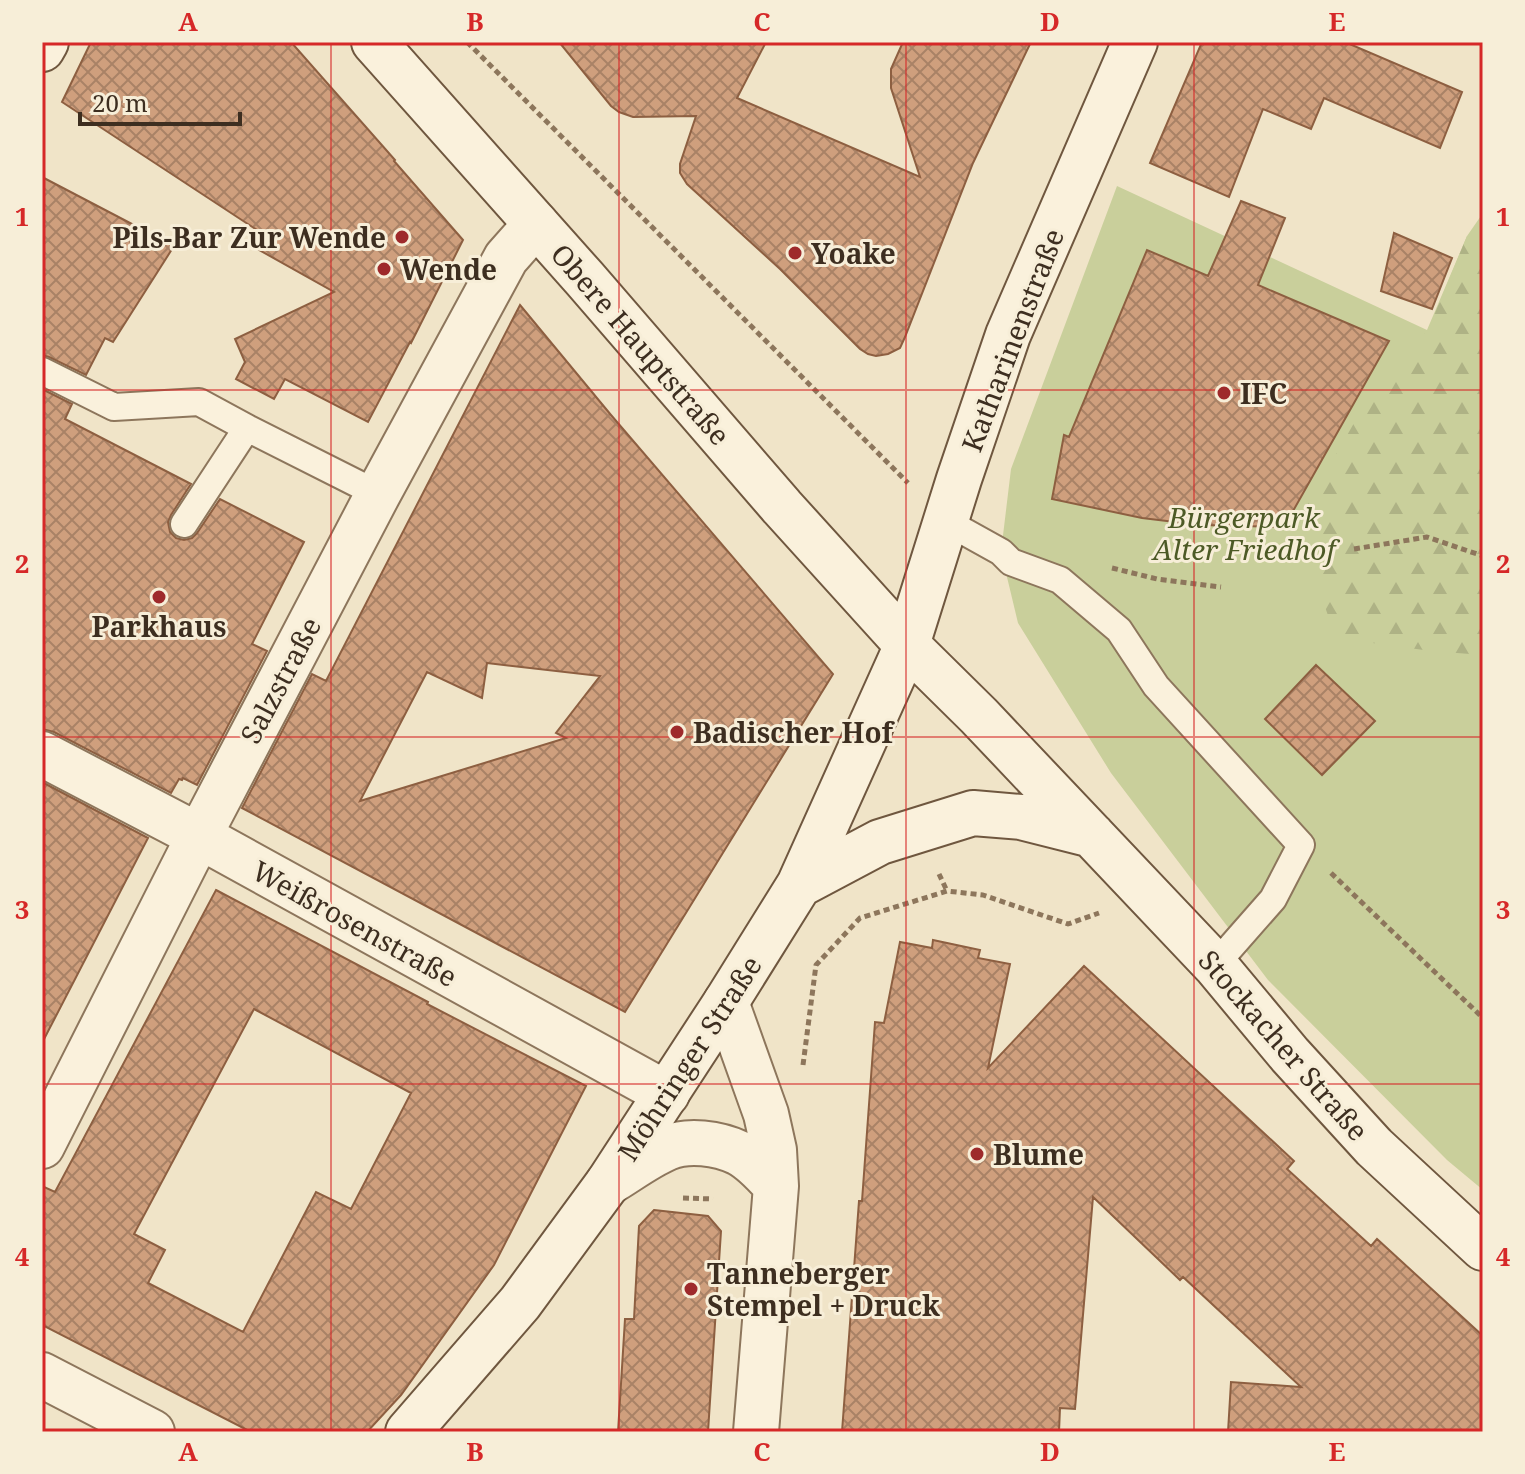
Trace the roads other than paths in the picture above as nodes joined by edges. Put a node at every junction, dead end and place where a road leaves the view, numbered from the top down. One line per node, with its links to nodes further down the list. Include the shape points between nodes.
1 (46, 42): 4 (street)
2 (374, 42): 5 (street, Obere Hauptstraße)
3 (1135, 42): 9 (street, Katharinenstraße, via 1008,335)
4 (42, 49)
5 (536, 224): 8 (street, Salzstraße, via 506,258); 11 (street, Obere Hauptstraße)
6 (42, 371): 7 (lane, via 114,407 199,402)
7 (247, 428): 8 (lane); 10 (lane)
8 (378, 494): 14 (street, Salzstraße)
9 (947, 522): 11 (street, Katharinenstraße); 16 (lane, via 1011,562 1060,580 1119,630 1156,686 1301,845 1273,899)
10 (184, 524)
11 (907, 645): 13 (street, Stockacher Straße); 15 (street, Möhringer Straße)
12 (42, 754): 14 (street, Weißrosenstraße)
13 (1092, 835): 15 (street, via 1021,817 973,813 880,842); 16 (street, Stockacher Straße)
14 (199, 836): 18 (street, Weißrosenstraße); 19 (street, Salzstraße)
15 (799, 885): 17 (street, Möhringer Straße)
16 (1215, 965): 22 (street, Stockacher Straße, via 1374,1147)
17 (726, 1002): 18 (street, Möhringer Straße); 21 (street, via 766,1114)
18 (667, 1094): 20 (street, Möhringer Straße)
19 (42, 1146)
20 (608, 1183): 21 (street, via 666,1148 687,1143 740,1153); 25 (street, Möhringer Straße, via 520,1303)
21 (776, 1186): 26 (street)
22 (1483, 1248)
23 (42, 1375): 24 (street)
24 (152, 1432)
25 (408, 1432)
26 (756, 1432)

